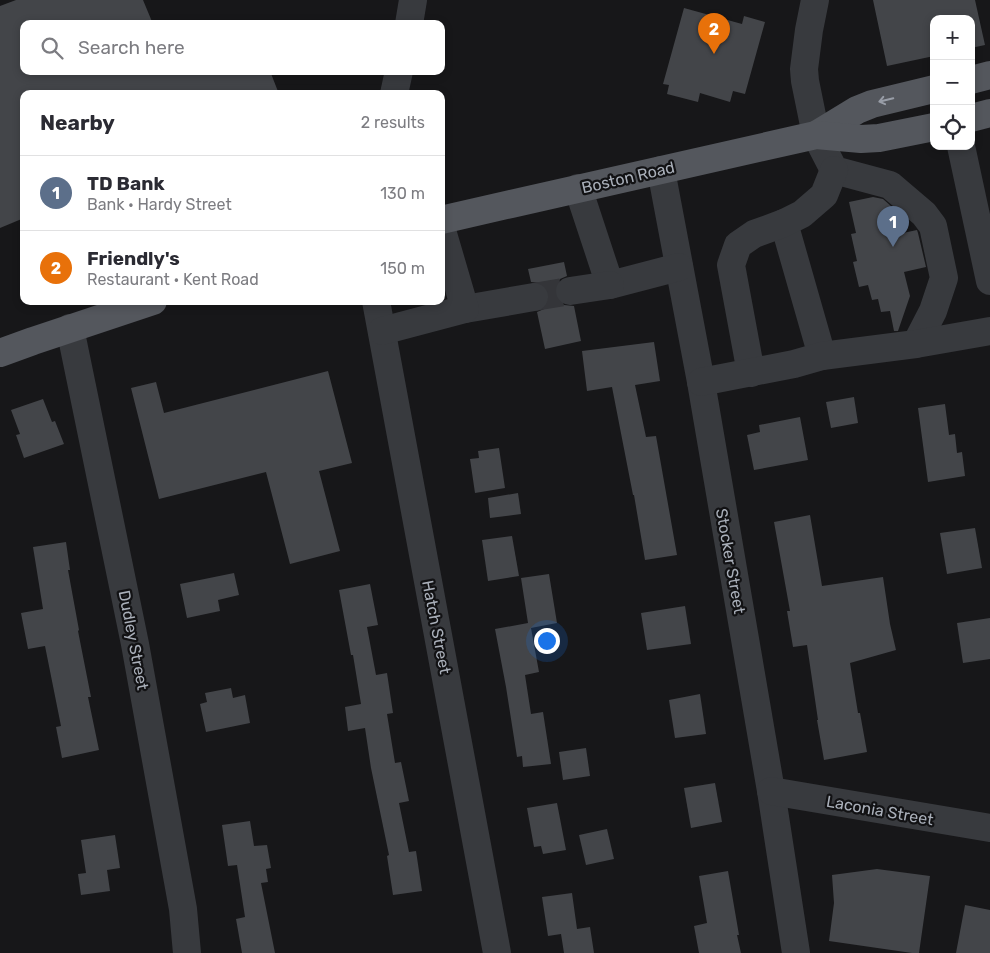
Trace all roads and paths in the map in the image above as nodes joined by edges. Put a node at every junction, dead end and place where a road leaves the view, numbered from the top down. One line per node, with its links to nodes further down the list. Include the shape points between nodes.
1 (413, 0): 3 (street)
2 (815, 0): 12 (street, via 804,69)
3 (409, 20)
4 (398, 75): 7 (street)
5 (990, 75): 6 (main road)
6 (975, 79)
7 (395, 90)
8 (930, 90): 12 (main road, Boston Road, one-way to 12, via 857,110)
9 (990, 113): 10 (main road)
10 (975, 117)
11 (930, 128): 12 (main road, Boston Road, via 861,140)
12 (816, 136): 14 (main road, Boston Road); 15 (street)
13 (963, 150): 21 (street)
14 (661, 170): 16 (main road, Boston Road); 20 (street, Stocker Street)
15 (834, 170): 18 (street, via 824,195 802,214); 31 (street, via 890,185 933,226 944,278 933,311)
16 (578, 188): 17 (main road, Boston Road); 22 (street)
17 (445, 219)
18 (784, 223): 33 (street); 34 (street, via 754,234 738,245 731,265)
19 (445, 240): 27 (street)
20 (679, 267): 22 (street); 35 (street, Stocker Street)
21 (990, 281)
22 (610, 285): 23 (street)
23 (570, 291)
24 (534, 296): 27 (street)
25 (141, 305): 28 (main road)
26 (377, 305): 29 (street, Hatch Street)
27 (465, 308): 29 (street)
28 (70, 328): 32 (main road); 38 (street, Dudley Street, via 137,654 183,909)
29 (382, 331): 39 (street, Hatch Street)
30 (990, 331): 31 (street)
31 (916, 344): 33 (street)
32 (0, 353)
33 (822, 356): 34 (street)
34 (751, 373): 35 (street)
35 (700, 382): 36 (street, Stocker Street)
36 (771, 791): 37 (street, Laconia Street); 40 (street, Stocker Street)
37 (990, 828)
38 (187, 953)
39 (497, 953)
40 (796, 953)

